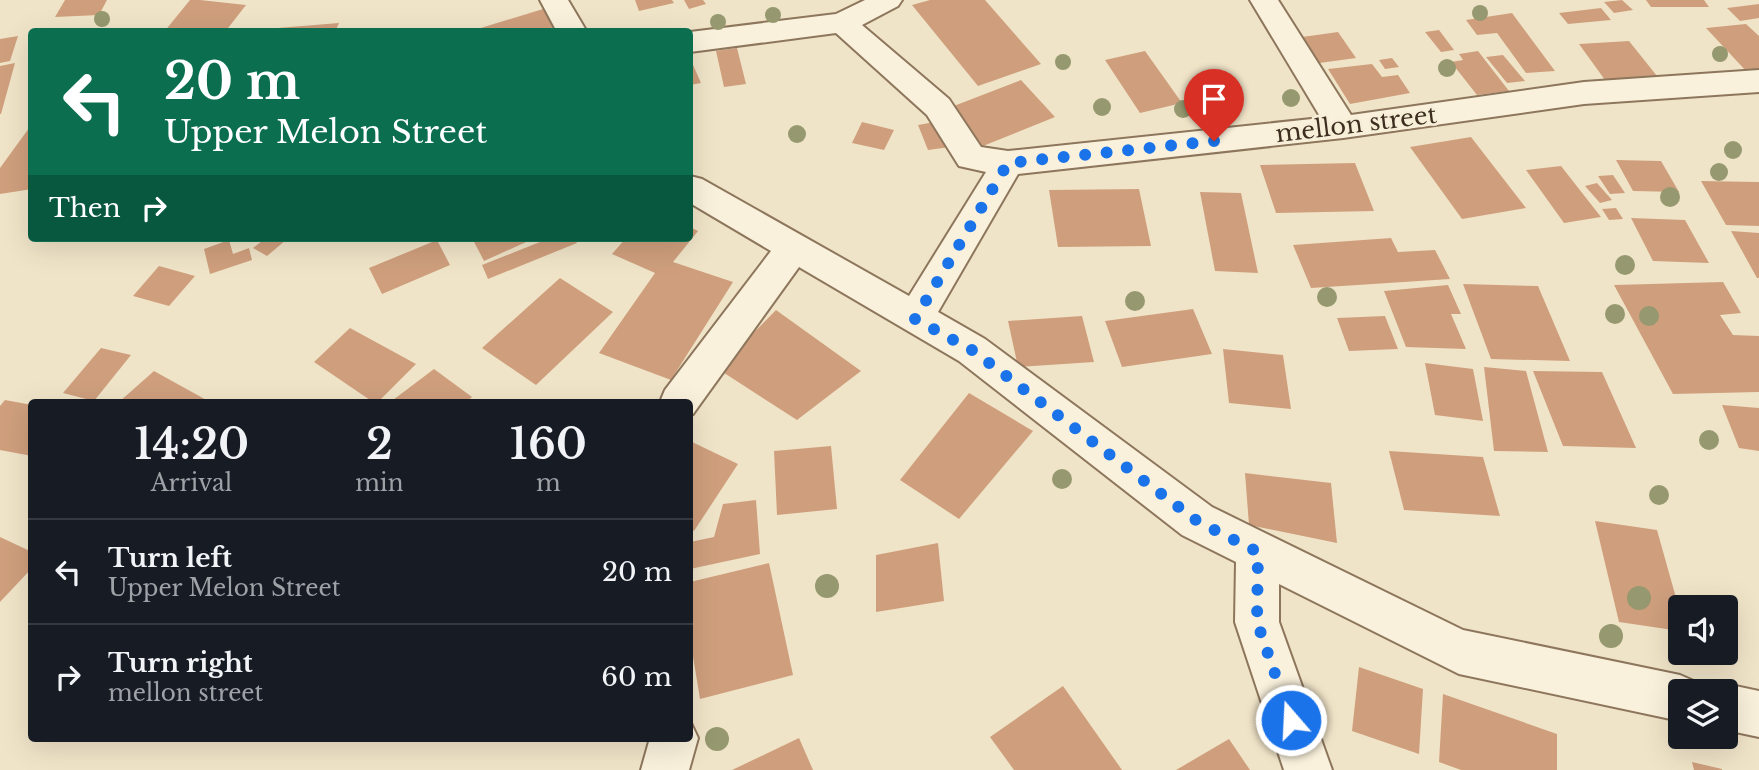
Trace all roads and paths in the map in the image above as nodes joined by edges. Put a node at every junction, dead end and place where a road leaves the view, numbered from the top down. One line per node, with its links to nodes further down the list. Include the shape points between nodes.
1 (554, 0): 5 (street)
2 (888, 0): 4 (street)
3 (1264, 0): 8 (street)
4 (842, 23): 6 (street); 9 (street, mellon street, via 939,107 971,158)
5 (570, 28)
6 (693, 42)
7 (1759, 81): 8 (street, mellon street, via 1584,93)
8 (1343, 127): 9 (street, mellon street)
9 (1008, 163): 12 (street)
10 (693, 190): 11 (street)
11 (793, 249): 12 (street); 13 (street)
12 (915, 319): 14 (street, via 972,350 1197,521)
13 (681, 399)
14 (1258, 552): 15 (street, via 1459,652); 20 (street, via 1257,622)
15 (1668, 696)
16 (1738, 710): 17 (street)
17 (1759, 714)
18 (673, 742): 19 (street)
19 (665, 770)
20 (1308, 770)

